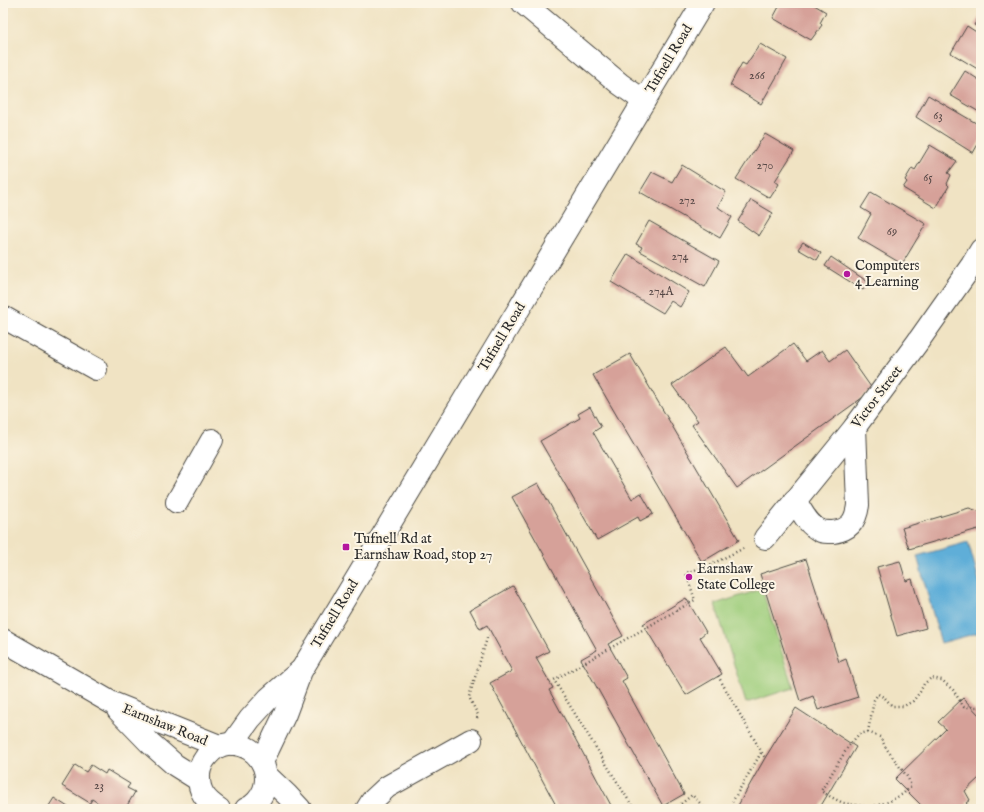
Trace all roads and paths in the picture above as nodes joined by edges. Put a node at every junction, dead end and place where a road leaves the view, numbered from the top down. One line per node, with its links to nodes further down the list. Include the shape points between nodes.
1 (523, 3): 3 (street)
2 (703, 3): 3 (street, Tufnell Road)
3 (644, 101): 14 (street, Tufnell Road)
4 (981, 250): 7 (street, Victor Street, via 964,278)
5 (3, 317): 6 (street)
6 (96, 369)
7 (855, 427): 9 (street, Victor Street); 9 (street, via 858,505 852,524 838,532 821,531 813,526)
8 (212, 440): 10 (street)
9 (795, 500): 11 (street, Victor Street)
10 (177, 502)
11 (765, 538): 28 (path, via 712,564 686,573 695,600 554,680)
12 (488, 635): 19 (path, via 469,697 478,715)
13 (3, 640): 16 (street, Earnshaw Road)
14 (301, 671): 20 (street, Tufnell Road, via 269,698); 23 (street, Tufnell Road)
15 (718, 676): 21 (path)
16 (112, 704): 20 (street, Earnshaw Road); 24 (street, Earnshaw Road, via 175,765)
17 (981, 707): 18 (path, via 964,707 953,690 942,680 931,678 913,701 904,706 892,706 878,694 874,700)
18 (868, 732): 18 (path, via 860,734 848,747 821,791 842,803 870,807 888,802 903,794 910,786 908,778 880,737)
19 (471, 740): 27 (street, via 387,787)
20 (226, 745): 23 (street, Earnshaw Road, via 242,745 250,749 257,755); 24 (street, Tufnell Road, via 210,752 204,760 200,770)
21 (762, 752): 22 (path); 31 (path)
22 (765, 758)
23 (264, 769): 25 (street, Tufnell Road, via 266,785 257,802); 26 (street)
24 (204, 798)
25 (249, 808)
26 (300, 809)
27 (367, 809)
28 (634, 809)
29 (675, 809): 30 (path, via 692,795)
30 (706, 809)
31 (728, 809)

